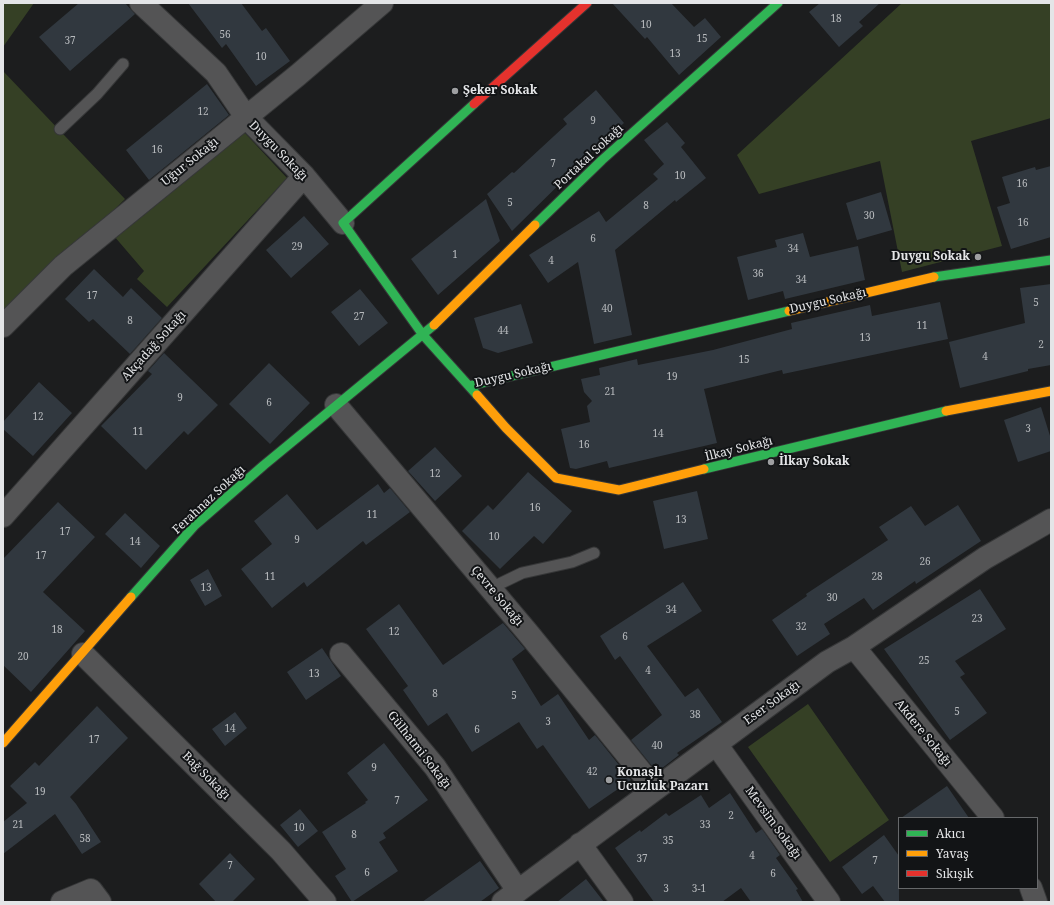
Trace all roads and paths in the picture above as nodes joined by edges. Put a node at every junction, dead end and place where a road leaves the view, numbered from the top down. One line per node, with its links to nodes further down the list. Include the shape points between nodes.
1 (141, 3): 6 (street, Duygu Sokağı, via 216,73)
2 (382, 3): 6 (street, Uğur Sokağı)
3 (587, 3): 9 (street)
4 (778, 3): 12 (street, Portakal Sokağı, via 602,160)
5 (124, 64): 7 (lane)
6 (246, 118): 8 (street, Duygu Sokağı); 11 (street, Uğur Sokağı, via 63,266)
7 (60, 129)
8 (304, 176): 9 (street, Duygu Sokağı); 16 (street, Akçadağ Sokağı)
9 (343, 223): 12 (street, Duygu Sokağı)
10 (1051, 260): 13 (street, Duygu Sokağı, via 924,279)
11 (3, 326)
12 (423, 335): 13 (street, Duygu Sokağı); 15 (street, Ferahnaz Sokağı)
13 (469, 386): 14 (street, İlkay Sokağı, via 556,478 619,490 923,416)
14 (1051, 391)
15 (336, 405): 19 (street, Çevre Sokağı); 21 (street, Ferahnaz Sokağı, via 195,526)
16 (3, 516)
17 (1051, 520): 20 (street, Eser Sokağı, via 985,558)
18 (594, 553): 19 (lane, via 572,562 522,573)
19 (491, 588): 25 (street, Çevre Sokağı)
20 (854, 648): 24 (street, Eser Sokağı, via 827,662); 26 (street, Akdere Sokağı)
21 (83, 654): 23 (street, Ferahnaz Sokağı); 32 (street, Bağ Sokağı, via 282,851)
22 (340, 654): 29 (street, Gülhatmi Sokağı, via 435,767)
23 (3, 743)
24 (716, 744): 25 (street, Eser Sokağı); 34 (street, Mevsim Sokağı)
25 (655, 789): 27 (street, Eser Sokağı)
26 (992, 817)
27 (580, 844): 29 (street, Eser Sokağı); 33 (street)
28 (1030, 889): 35 (street)
29 (510, 896)
30 (62, 902): 31 (street, via 90,890)
31 (100, 902)
32 (325, 902)
33 (622, 902)
34 (829, 902)
35 (1036, 902)

